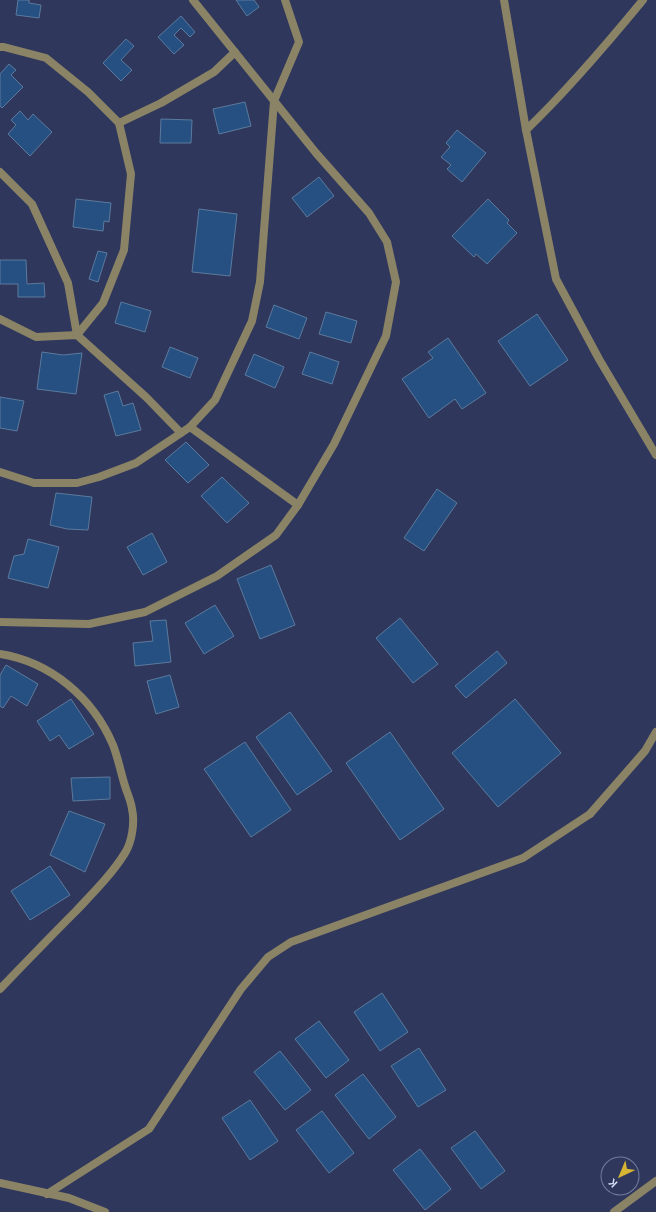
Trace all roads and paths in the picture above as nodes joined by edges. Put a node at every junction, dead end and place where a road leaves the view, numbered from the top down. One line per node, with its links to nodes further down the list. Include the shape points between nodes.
1 (193, 0): 6 (street)
2 (285, 0): 7 (street, via 299,42)
3 (504, 0): 9 (street)
4 (643, 0): 9 (street, via 615,35)
5 (0, 47): 8 (street, via 46,58 88,92)
6 (235, 52): 7 (street); 8 (street, via 214,72 161,103)
7 (274, 101): 13 (street, via 260,282 252,321 215,400); 17 (street, via 369,213 387,242 396,282 386,336 334,444)
8 (119, 123): 12 (street, via 131,174 124,250 103,304)
9 (526, 130): 15 (street, via 556,279 599,359)
10 (0, 172): 12 (street, via 32,204 68,283)
11 (0, 319): 12 (street, via 36,337)
12 (77, 335): 14 (street, via 146,396)
13 (190, 427): 14 (street); 17 (street)
14 (181, 433): 16 (street, via 136,463 77,483 34,483)
15 (656, 455)
16 (0, 472)
17 (298, 505): 18 (street, via 276,535 217,576 145,612 89,624)
18 (0, 622)
19 (0, 654): 21 (street, via 35,664 52,673 68,684 94,712 113,746 133,821 126,853 98,888)
20 (656, 732): 24 (street, via 645,751 590,814 523,858 291,942 268,957 241,989 149,1129)
21 (0, 989)
22 (656, 1181): 26 (street)
23 (0, 1183): 24 (street)
24 (47, 1194): 25 (street, via 69,1198)
25 (105, 1212)
26 (614, 1212)

